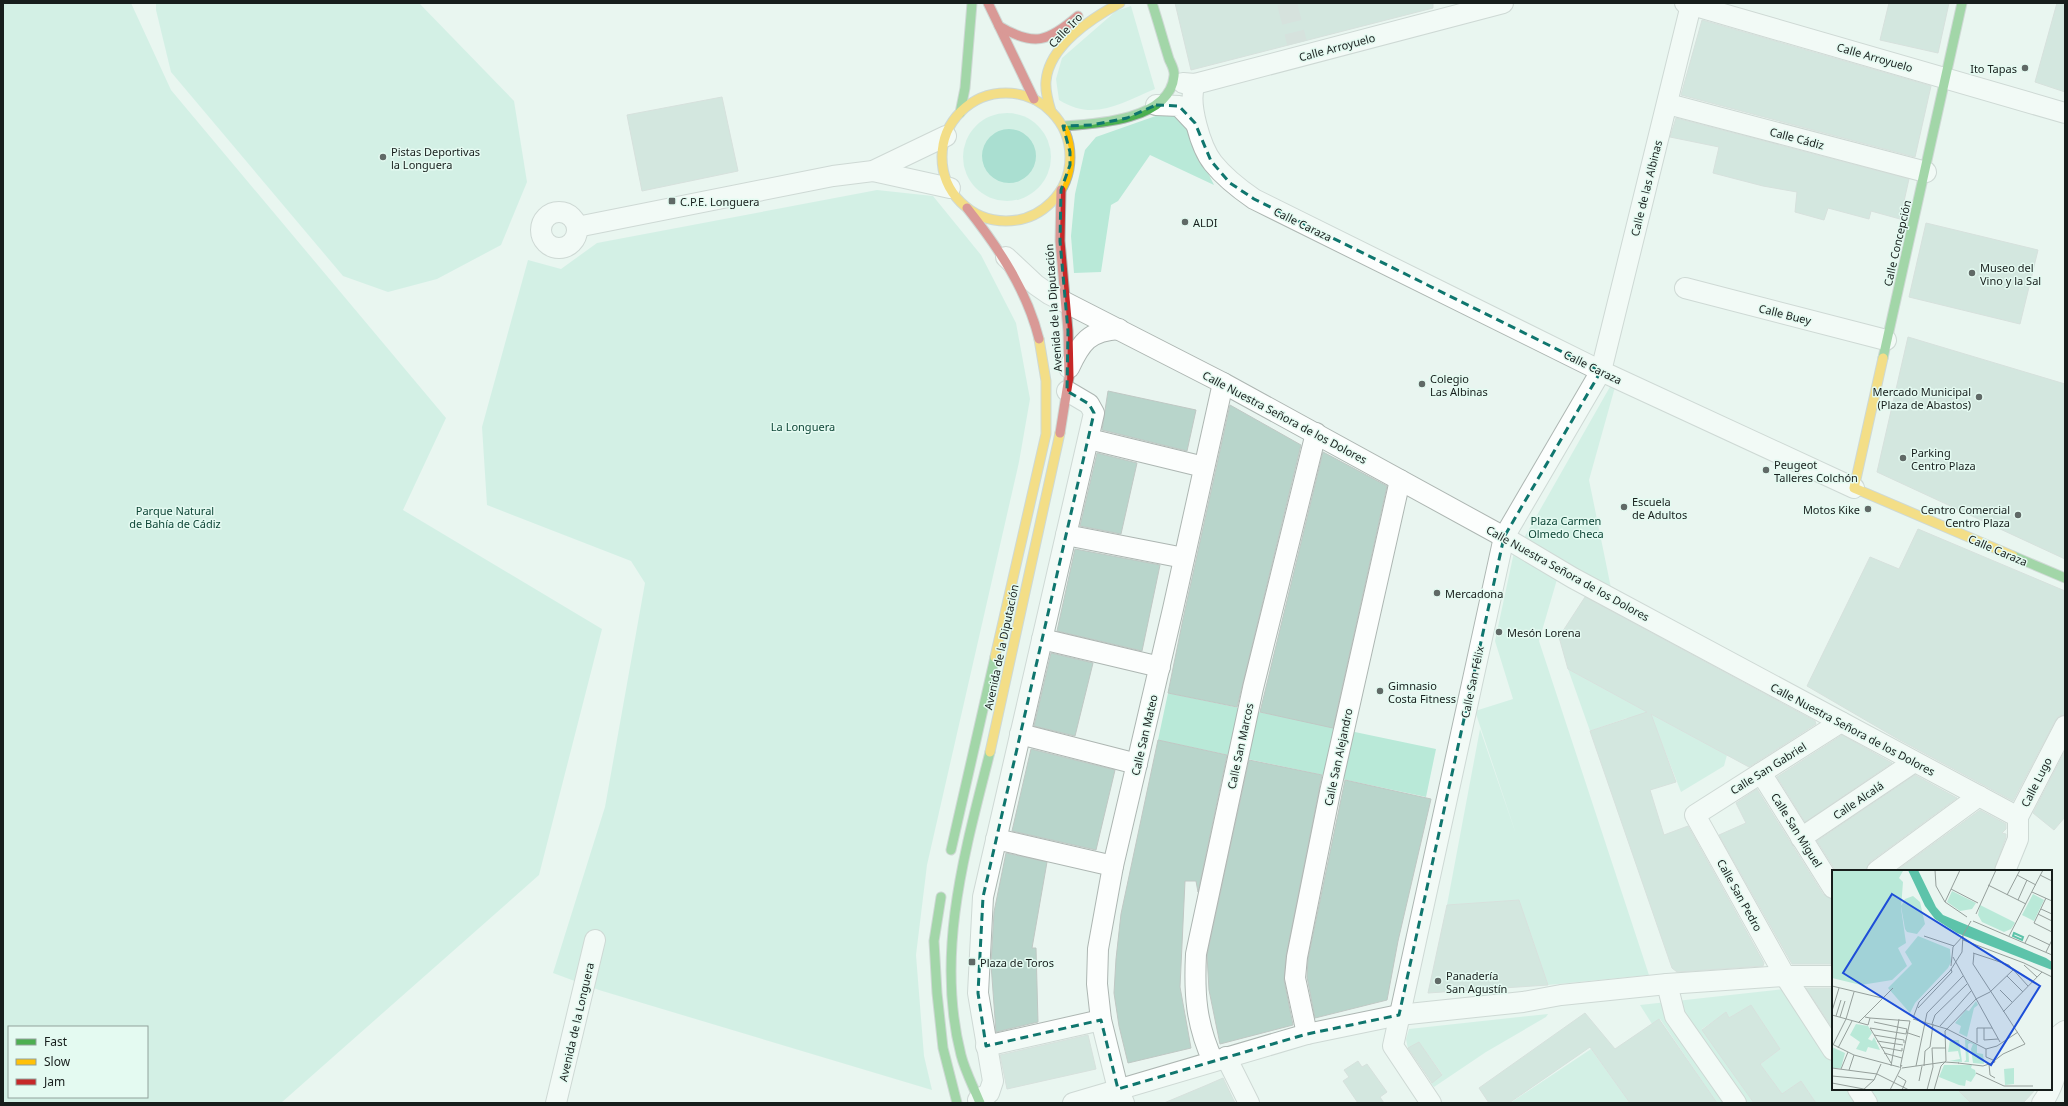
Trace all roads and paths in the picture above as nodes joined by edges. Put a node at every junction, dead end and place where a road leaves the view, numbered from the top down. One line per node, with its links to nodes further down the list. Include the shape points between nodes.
1 (972, 3): 18 (main road, via 965,88)
2 (988, 3): 10 (main road)
3 (1120, 3): 17 (main road, Calle Iro, via 1085,24 1057,55 1048,75 1046,91)
4 (1152, 3): 11 (main road)
5 (1503, 3): 8 (street, Calle Arroyuelo)
6 (1962, 3): 12 (main road, Calle Concepción)
7 (1688, 4): 12 (street, Calle Arroyuelo); 15 (street, Calle de las Albinas)
8 (1458, 9): 13 (street, Calle Arroyuelo, via 1299,50)
9 (1086, 10): 10 (main road, Calle Iro, via 1059,33 1043,39 1021,38)
10 (999, 26): 14 (main road)
11 (1174, 76): 13 (street, via 1183,83); 16 (main road, via 1170,93)
12 (1944, 77): 19 (street, Calle Arroyuelo); 24 (main road, Calle Concepción)
13 (1195, 84): 20 (street, Calle Caraza, via 1192,95)
14 (1034, 99): 17 (main road); 18 (main road, via 1021,95 995,94 976,101)
15 (1668, 104): 24 (street, Calle Cádiz); 35 (street, Calle de las Albinas)
16 (1156, 105): 20 (street, via 1179,106); 21 (main road, via 1127,118 1092,125)
17 (1052, 111): 21 (main road)
18 (960, 113): 22 (main road)
19 (2065, 113)
20 (1195, 123): 35 (street, Calle Caraza, via 1211,161 1230,183 1254,199)
21 (1063, 126): 26 (main road, via 1068,139 1070,165)
22 (946, 136): 23 (street); 25 (main road, via 942,162)
23 (873, 171): 25 (street); 28 (street, via 833,176)
24 (1926, 172): 33 (main road, Calle Concepción)
25 (950, 188): 27 (main road)
26 (1061, 190): 27 (main road, via 1043,210 1018,220 991,220); 31 (main road, Avenida de la Diputación, via 1060,241)
27 (967, 208): 29 (main road, Avenida de la Diputación, via 985,229)
28 (577, 227)
29 (995, 246): 31 (street, Calle Nuestra Señora de los Dolores, via 1036,285); 60 (main road, Avenida de la Diputación, via 1019,289 1042,348 1047,378 1046,434)
30 (1685, 288): 33 (street, Calle Buey)
31 (1065, 302): 32 (street, Calle Nuestra Señora de los Dolores); 34 (main road, Avenida de la Diputación)
32 (1120, 329): 34 (street, via 1105,330 1089,338 1078,349); 36 (street, Calle Nuestra Señora de los Dolores)
33 (1886, 340): 42 (main road, Calle Concepción)
34 (1069, 368): 37 (main road, Avenida de la Diputación)
35 (1601, 371): 42 (street, Calle Caraza); 44 (street, Calle San Félix)
36 (1223, 383): 38 (street, Calle Nuestra Señora de los Dolores); 40 (street, Calle San Mateo)
37 (1067, 391): 39 (street, via 1092,408 1094,413); 82 (main road, Avenida de la Diputación, via 1059,441 999,714 962,864 952,920 951,990 955,1033 967,1076)
38 (1316, 434): 41 (street, Calle Nuestra Señora de los Dolores); 78 (street, Calle San Marcos, via 1253,688 1196,954 1194,990 1203,1040)
39 (1089, 439): 40 (street); 43 (street)
40 (1204, 467): 45 (street, Calle San Mateo)
41 (1400, 480): 44 (street, Calle Nuestra Señora de los Dolores); 73 (street, Calle San Alejandro, via 1330,792 1297,957 1295,978)
42 (1854, 488): 46 (main road, Calle Caraza)
43 (1066, 534): 45 (street); 47 (street)
44 (1504, 537): 49 (street, Calle Nuestra Señora de los Dolores, via 1573,578); 70 (street, Calle San Félix)
45 (1184, 558): 48 (street, Calle San Mateo)
46 (2065, 578)
47 (1042, 639): 48 (street); 51 (street)
48 (1160, 667): 53 (street, Calle San Mateo)
49 (1841, 722): 52 (street, Calle Nuestra Señora de los Dolores); 54 (street, Calle San Gabriel)
50 (2065, 726): 57 (street, Calle Lugo)
51 (1020, 734): 53 (street); 59 (street)
52 (1914, 762): 55 (street, Calle Nuestra Señora de los Dolores); 58 (street, Calle Alcalá)
53 (1137, 764): 61 (street, Calle San Mateo)
54 (1761, 773): 56 (street, Calle San Gabriel); 58 (street, Calle San Miguel)
55 (1979, 796): 57 (street, Calle Nuestra Señora de los Dolores); 62 (street)
56 (1695, 815): 67 (street, Calle San Pedro)
57 (2018, 817): 63 (street, via 2018,839)
58 (1802, 838): 65 (street, Calle San Miguel)
59 (996, 839): 61 (street); 75 (street, via 983,897 979,940 978,993)
60 (948, 863)
61 (1113, 866): 71 (street, Calle San Mateo, via 1098,949 1097,984)
62 (1878, 870)
63 (2005, 870)
64 (943, 884): 84 (main road, via 934,941 937,993 943,1048)
65 (1832, 886)
66 (595, 940): 83 (street, Avenida de la Longuera)
67 (1786, 976): 68 (street); 69 (street); 77 (street, Calle San Pedro)
68 (1832, 976)
69 (1667, 984): 70 (street); 88 (street, via 1675,1016)
70 (1399, 1014): 72 (street); 76 (street, Calle San Félix)
71 (1101, 1020): 75 (street); 81 (street, Calle San Mateo)
72 (1366, 1022): 73 (street); 76 (street, via 1377,1030 1384,1042)
73 (1307, 1034): 78 (street)
74 (2061, 1042): 79 (street, via 2059,1061)
75 (986, 1046): 82 (street, via 993,1081 988,1093)
76 (1393, 1046): 87 (street)
77 (1832, 1048)
78 (1219, 1059): 81 (street); 86 (street, Calle San Marcos)
79 (2052, 1081)
80 (1859, 1090): 89 (street)
81 (1121, 1096): 85 (street)
82 (979, 1102)
83 (556, 1103)
84 (957, 1103)
85 (1073, 1103)
86 (1249, 1103)
87 (1431, 1103)
88 (1736, 1103)
89 (1867, 1103)

